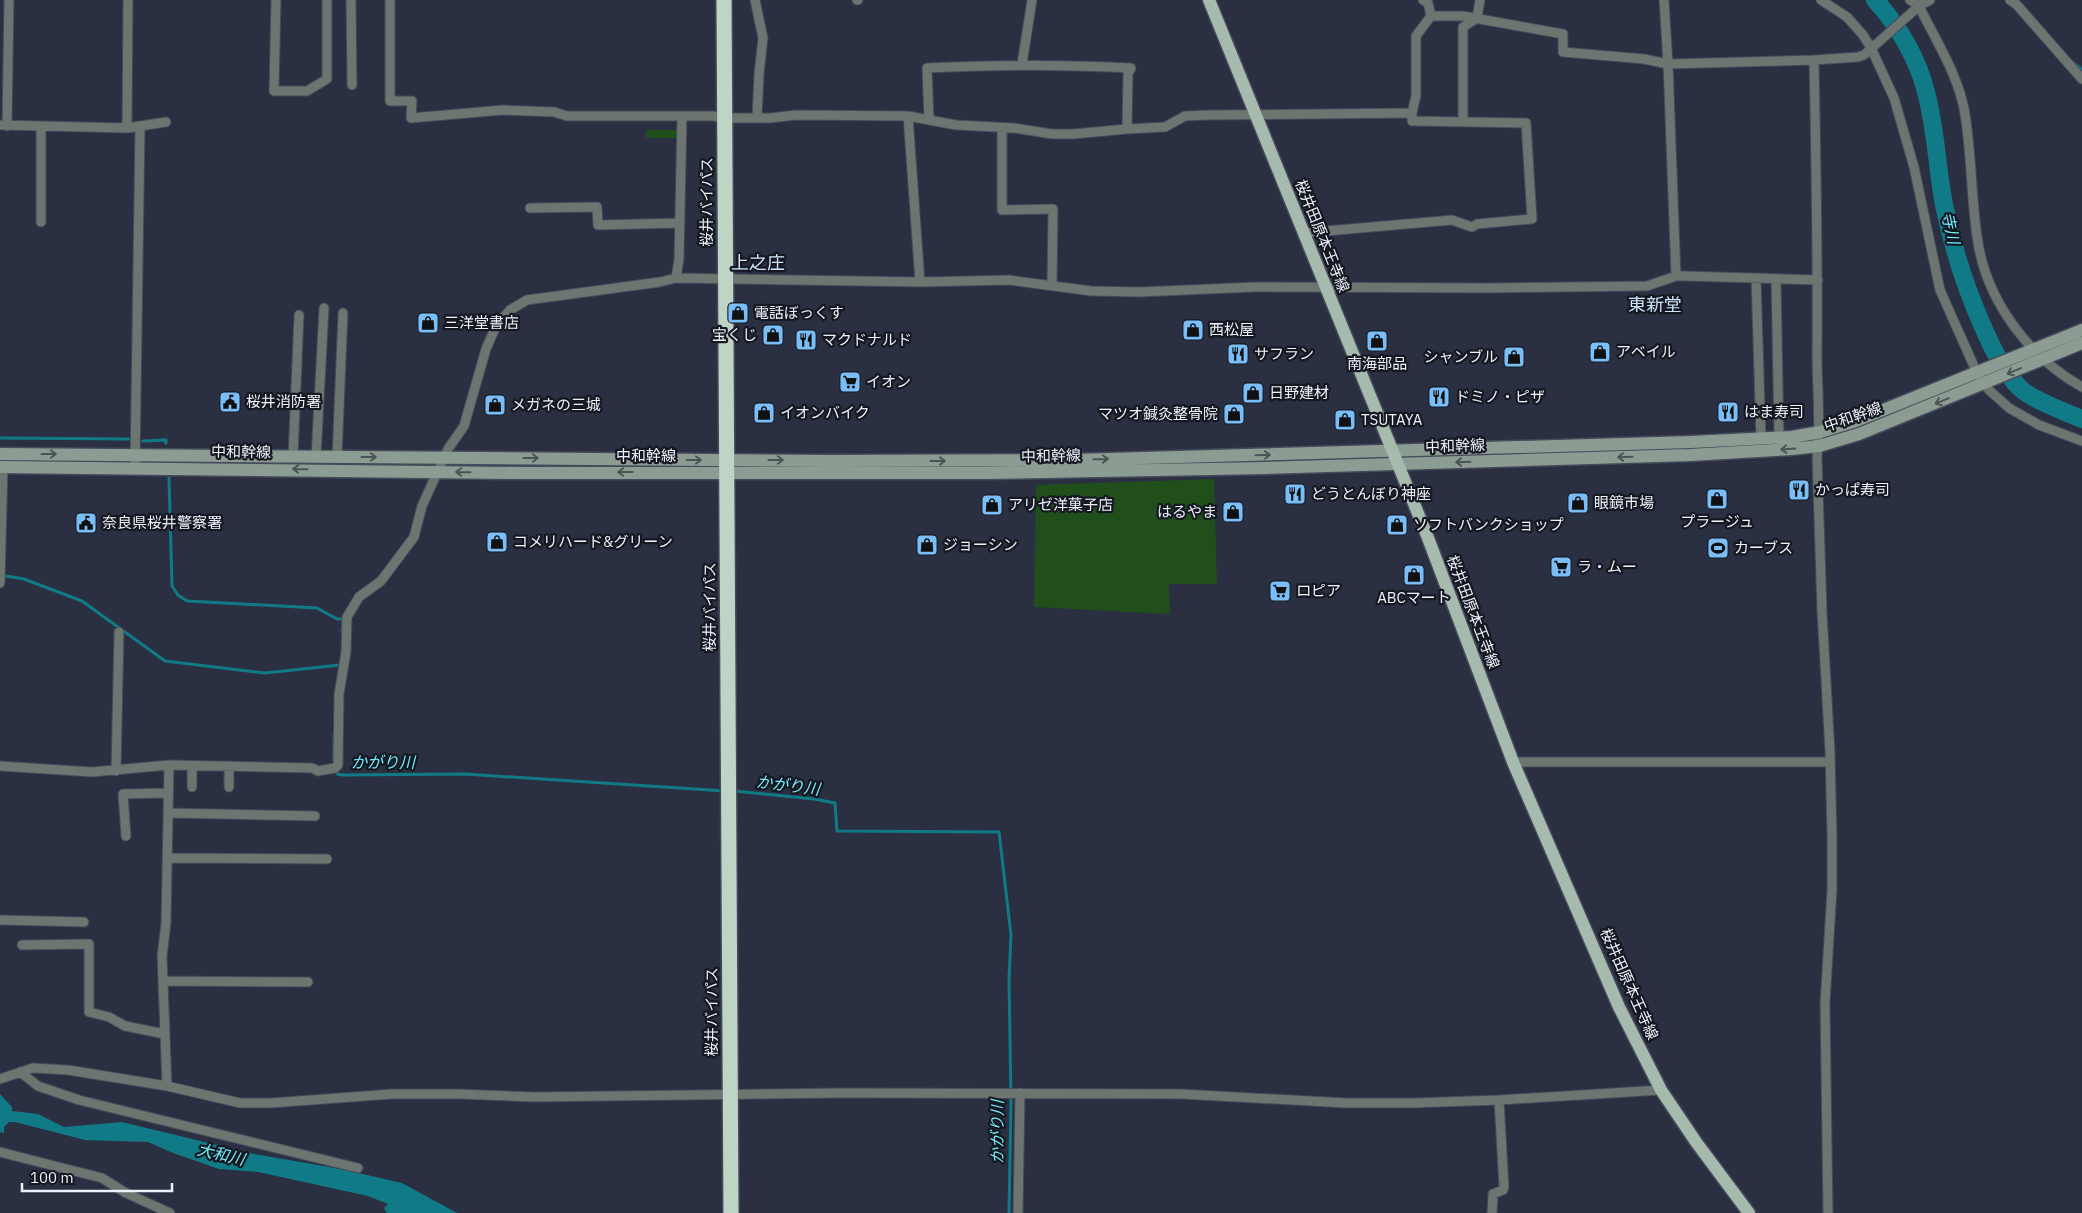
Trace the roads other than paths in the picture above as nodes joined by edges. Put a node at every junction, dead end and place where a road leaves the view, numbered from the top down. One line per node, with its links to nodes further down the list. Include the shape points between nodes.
1 (9, 0): 36 (street)
2 (128, 0): 39 (street)
3 (276, 0): 4 (street, via 274,91 307,91 327,79)
4 (327, 0)
5 (352, 0): 26 (street)
6 (390, 0): 29 (street, via 390,101 412,101 412,118 503,110 554,112 567,116)
7 (724, 0): 31 (highway, 桜井バイパス)
8 (755, 0): 32 (street, via 764,38)
9 (1032, 0): 23 (street)
10 (1209, 0): 28 (main road, 桜井田原本王寺線)
11 (1480, 0): 20 (street)
12 (1664, 0): 24 (street)
13 (1821, 0): 21 (street, via 1853,23)
14 (1910, 0): 18 (street)
15 (1930, 0): 18 (street)
16 (2010, 0): 25 (street)
17 (1426, 1): 19 (street)
18 (1917, 8): 21 (street); 60 (street, via 1956,81 1965,114 1978,245 1996,298)
19 (1431, 16): 20 (street); 27 (street, via 1416,36 1416,96)
20 (1476, 18): 24 (street, via 1563,34 1564,52); 35 (street, via 1463,27)
21 (1874, 46): 22 (street, via 1858,57); 61 (street, via 1900,116 1914,167 1940,290)
22 (1814, 60): 24 (street); 51 (street)
23 (1022, 64): 33 (street, via 927,68); 41 (street, via 1130,68)
24 (1668, 64): 46 (street)
25 (2082, 79)
26 (352, 85)
27 (1412, 113): 28 (street); 35 (street, via 1412,121)
28 (1256, 115): 41 (street, via 1185,116 1165,127); 45 (main road, 桜井田原本王寺線)
29 (682, 116): 31 (street); 44 (street)
30 (908, 116): 32 (street); 33 (street); 52 (street)
31 (724, 118): 32 (street); 50 (highway, 桜井バイパス)
32 (757, 118)
33 (929, 120): 40 (street)
34 (166, 122): 38 (street)
35 (1463, 122): 45 (street, via 1526,123 1532,219 1472,227 1452,220)
36 (4, 125): 37 (street)
37 (41, 126): 39 (street); 43 (street)
38 (140, 127): 39 (street); 74 (street)
39 (127, 128)
40 (1002, 128): 41 (street, via 1052,134); 53 (street, via 1002,210 1053,209)
41 (1127, 128)
42 (530, 208): 44 (street, via 597,206 598,225)
43 (41, 222)
44 (680, 223): 47 (street)
45 (1303, 233): 54 (main road, 桜井田原本王寺線)
46 (1676, 276): 48 (street); 54 (street, via 1647,286)
47 (676, 278): 50 (street); 73 (street, via 527,300 510,310 496,326 486,348 464,426)
48 (1756, 278): 49 (street); 64 (street)
49 (1776, 278): 51 (street); 65 (street)
50 (725, 279): 52 (street); 76 (highway, 桜井バイパス)
51 (1818, 280): 63 (street)
52 (920, 282): 53 (street, via 1009,280)
53 (1052, 286): 54 (street, via 1129,292)
54 (1325, 287): 68 (main road, 桜井田原本王寺線)
55 (324, 308): 71 (street)
56 (343, 313): 72 (street)
57 (299, 315): 70 (street)
58 (2082, 330): 60 (main road, 中和幹線)
59 (2082, 343): 60 (main road, 中和幹線)
60 (2038, 355): 61 (main road, 中和幹線); 62 (street)
61 (1982, 378): 63 (main road, 中和幹線); 66 (street, via 2009,408); 67 (main road, 中和幹線, one-way to 67, via 1859,434)
62 (2082, 387)
63 (1820, 432): 65 (main road, 中和幹線); 67 (street)
64 (1761, 438): 65 (main road, 中和幹線); 68 (main road, 中和幹線)
65 (1780, 438)
66 (2082, 441)
67 (1819, 446): 75 (main road, 中和幹線, one-way to 75, via 1690,455); 82 (street, via 1822,612)
68 (1392, 452): 75 (main road, 桜井田原本王寺線); 76 (main road, 中和幹線, one-way to 68)
69 (0, 454): 74 (main road, 中和幹線, one-way to 74)
70 (293, 457): 71 (main road, 中和幹線); 74 (main road, 中和幹線)
71 (316, 457): 72 (main road, 中和幹線)
72 (336, 457): 73 (main road, 中和幹線, one-way to 73)
73 (444, 458): 76 (main road, 中和幹線, one-way to 76); 78 (street)
74 (135, 461): 77 (main road, 中和幹線); 78 (main road, 中和幹線, one-way to 74)
75 (1398, 464): 76 (main road, 中和幹線, via 985,473); 81 (main road, 桜井田原本王寺線)
76 (727, 466): 78 (main road, 中和幹線, one-way to 78); 107 (highway, 桜井バイパス)
77 (2, 467): 79 (street)
78 (438, 471): 86 (street, via 422,506 414,537 381,581 359,596 347,617 346,652 339,694 338,765 318,771 312,768)
79 (0, 583)
80 (119, 632): 87 (street)
81 (1513, 762): 82 (street); 105 (main road, 桜井田原本王寺線, via 1619,1008)
82 (1830, 762): 116 (street, via 1832,890 1825,1003)
83 (169, 765): 85 (street); 87 (street); 90 (street)
84 (0, 766): 87 (street, via 62,772)
85 (192, 766): 86 (street); 88 (street)
86 (229, 766): 89 (street)
87 (116, 771)
88 (192, 787)
89 (228, 787)
90 (168, 793): 91 (street); 93 (street, via 123,794)
91 (168, 813): 92 (street); 94 (street)
92 (315, 816)
93 (126, 836)
94 (167, 858): 95 (street); 99 (street)
95 (327, 859)
96 (0, 920): 97 (street)
97 (84, 922)
98 (22, 945): 101 (street, via 88,944 89,1012 109,1017 125,1026)
99 (163, 981): 100 (street); 101 (street)
100 (308, 982)
101 (165, 1034): 104 (street)
102 (20, 1072): 103 (street); 104 (street, via 33,1068 68,1070); 110 (street, via 38,1086 79,1100)
103 (0, 1079)
104 (167, 1086): 107 (street, via 248,1103 289,1103 392,1094)
105 (1661, 1090): 108 (street); 115 (main road, 桜井田原本王寺線)
106 (1020, 1093): 107 (street); 108 (street, via 1181,1094 1346,1103); 113 (street)
107 (730, 1096): 112 (highway, 桜井バイパス)
108 (1499, 1100): 114 (street, via 1504,1187 1493,1194)
109 (0, 1152): 111 (street, via 102,1178)
110 (358, 1168)
111 (170, 1213)
112 (731, 1213)
113 (1018, 1213)
114 (1492, 1213)
115 (1749, 1213)
116 (1828, 1213)

